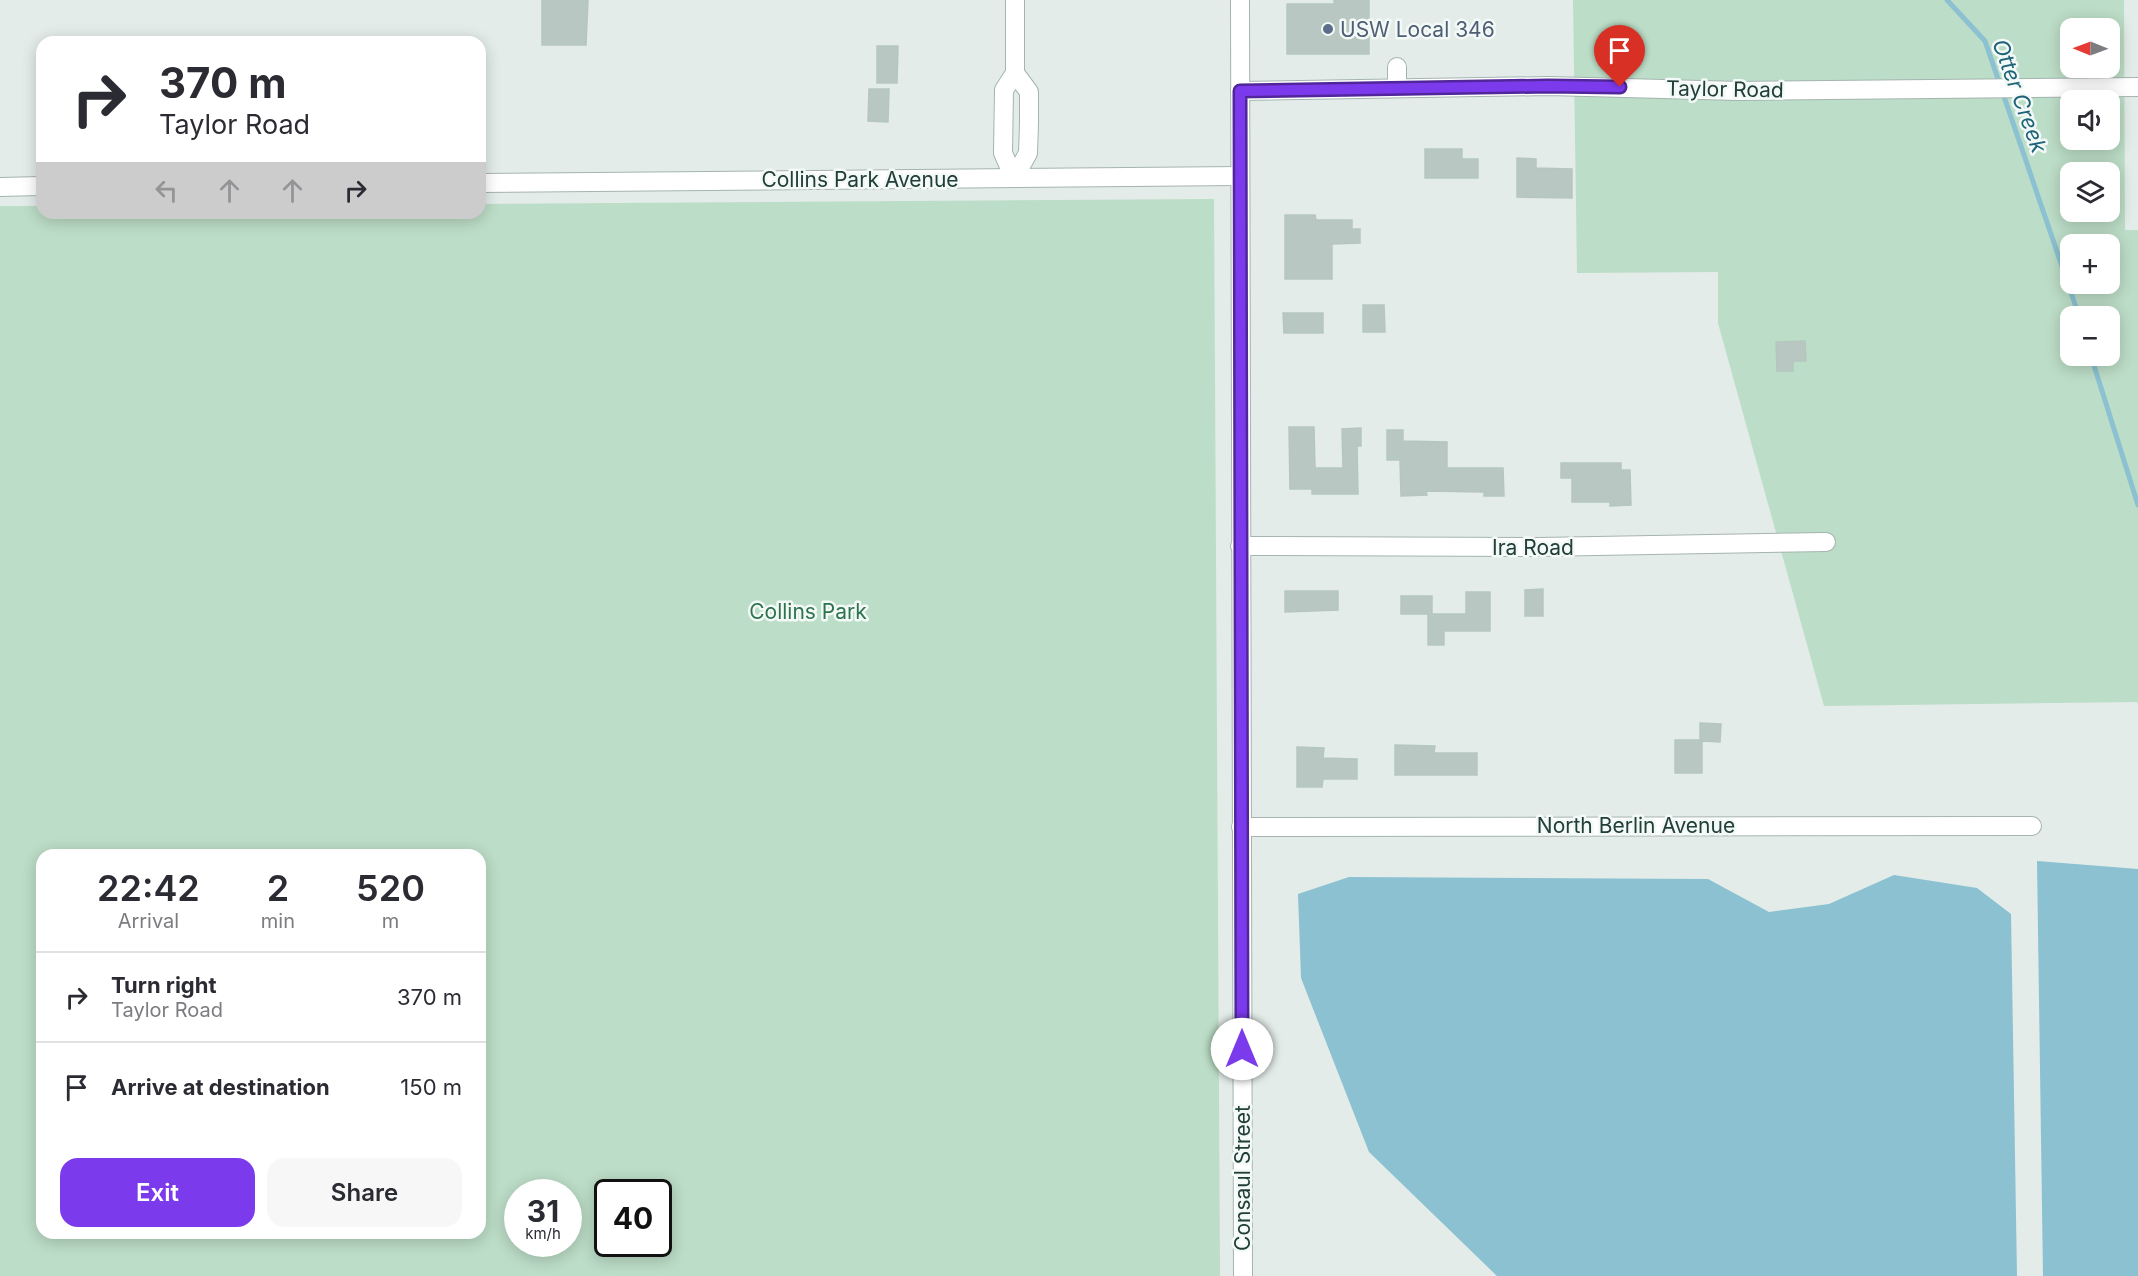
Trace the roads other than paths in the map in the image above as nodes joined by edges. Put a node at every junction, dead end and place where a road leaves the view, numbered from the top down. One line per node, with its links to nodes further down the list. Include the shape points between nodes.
1 (1016, 0): 4 (street)
2 (1240, 0): 7 (street, Consaul Street)
3 (1397, 67): 6 (street)
4 (1015, 73): 9 (street, via 1004,90 1003,153); 9 (street, via 1029,92 1029,123 1028,153)
5 (2138, 87): 6 (street, Taylor Road, via 1739,91 1548,86)
6 (1397, 88): 7 (street, Taylor Road)
7 (1240, 91): 8 (street, Consaul Street)
8 (1240, 176): 9 (street, Collins Park Avenue); 14 (street, Consaul Street)
9 (1014, 178): 10 (street, Collins Park Avenue)
10 (486, 183)
11 (36, 186): 12 (street)
12 (0, 187)
13 (1826, 542): 14 (street, Ira Road, via 1539,547)
14 (1240, 546): 16 (street, Consaul Street)
15 (2032, 826): 16 (street, North Berlin Avenue)
16 (1241, 827): 17 (street, Consaul Street)
17 (1243, 1276)

